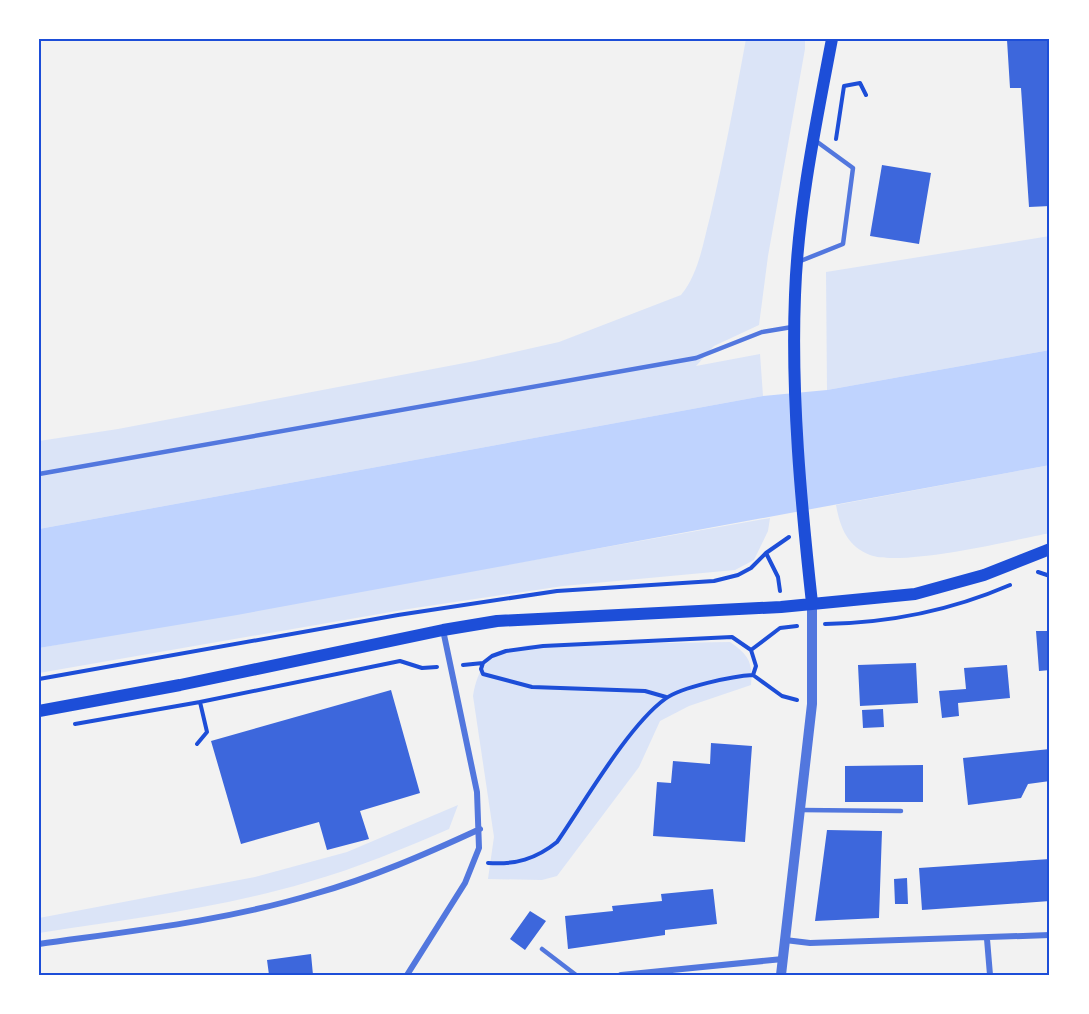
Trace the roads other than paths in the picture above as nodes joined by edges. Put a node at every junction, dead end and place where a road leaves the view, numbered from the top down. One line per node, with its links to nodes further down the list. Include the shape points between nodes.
1 (832, 39): 2 (main road)
2 (813, 139): 3 (main road); 3 (lane, via 853,168 843,244)
3 (798, 262): 4 (main road)
4 (794, 327): 5 (lane, via 762,332 696,358); 7 (main road)
5 (39, 474)
6 (1050, 549): 7 (main road, via 984,575 915,594)
7 (812, 603): 8 (main road, via 528,619); 10 (street, via 812,704)
8 (443, 630): 9 (main road, via 180,686); 12 (street, via 477,792)
9 (39, 711)
10 (800, 810): 11 (lane); 15 (street)
11 (901, 811)
12 (480, 829): 16 (street, via 407,862 312,895 196,921); 19 (street, via 476,861)
13 (1050, 935): 14 (street)
14 (987, 939): 15 (street, via 810,943); 23 (street)
15 (785, 940): 18 (street)
16 (39, 944)
17 (542, 949): 20 (lane)
18 (783, 959): 21 (street); 22 (street)
19 (407, 975)
20 (576, 975)
21 (621, 975)
22 (781, 975)
23 (990, 975)

